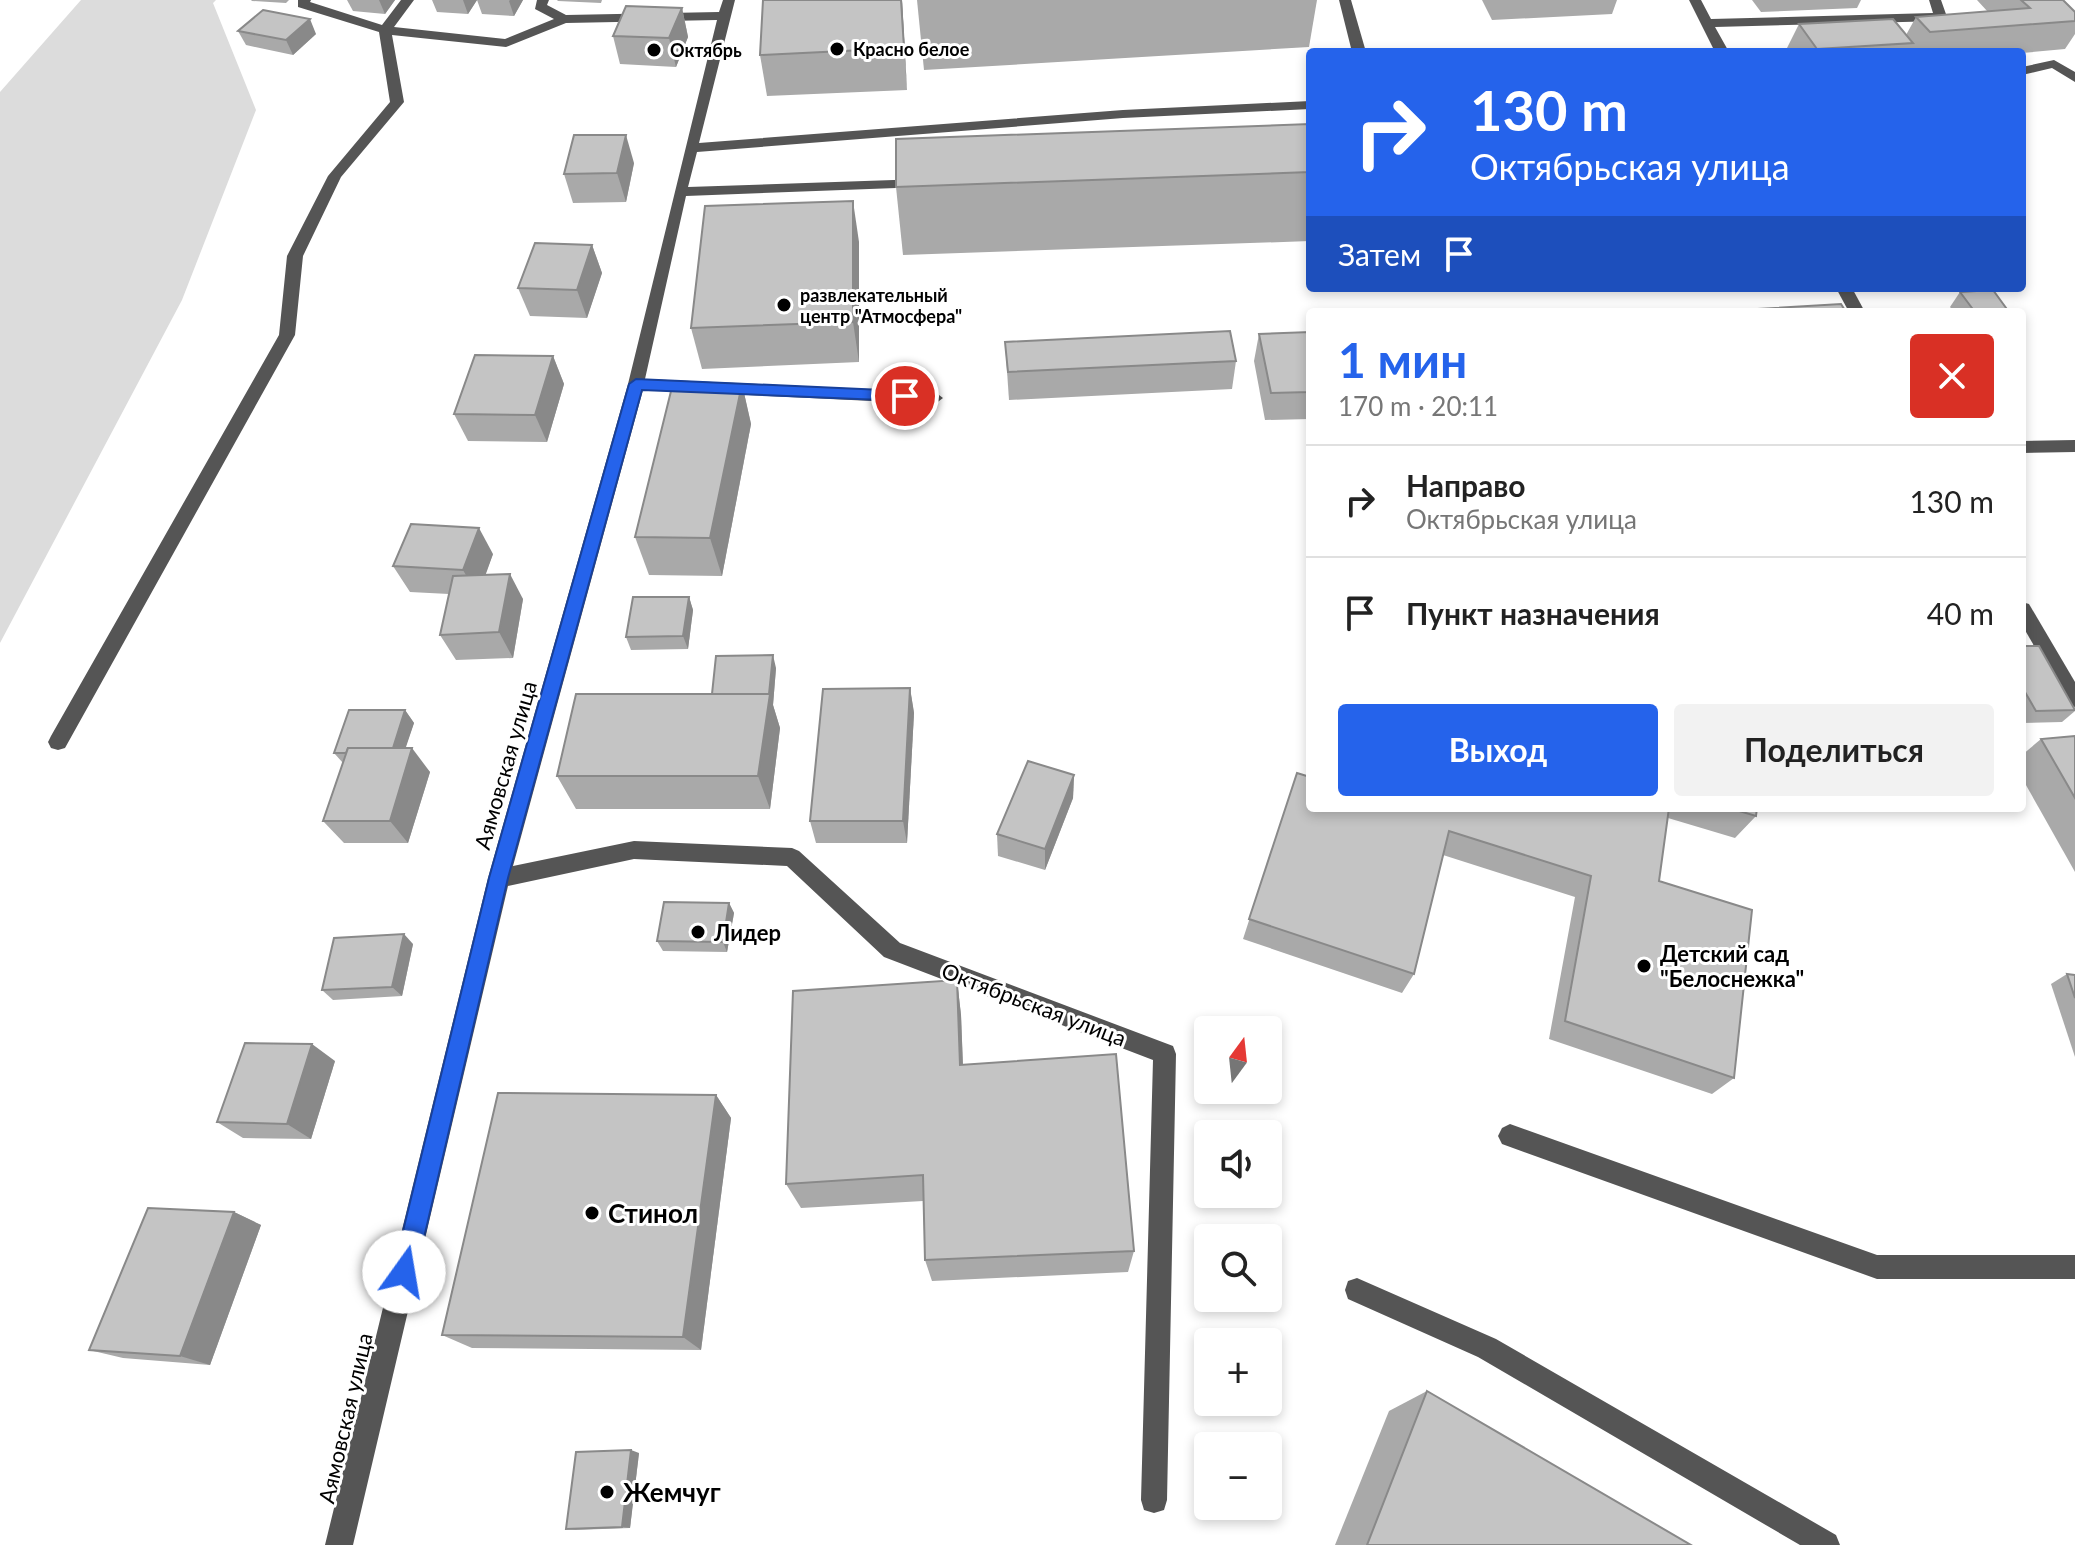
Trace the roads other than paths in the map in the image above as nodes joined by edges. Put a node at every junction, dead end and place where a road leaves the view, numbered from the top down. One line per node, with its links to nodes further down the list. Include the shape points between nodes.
1 (305, 0): 10 (street, via 302,4)
2 (408, 0): 10 (street)
3 (543, 0): 8 (street, via 540,6)
4 (1345, 0): 11 (street)
5 (1695, 0): 9 (street)
6 (1935, 0): 9 (street, via 1941,17)
7 (726, 8): 8 (street); 16 (street, Аямовская улица)
8 (564, 19): 10 (street, via 506,43)
9 (1707, 23): 12 (street)
10 (385, 30): 25 (street, via 397,102 335,176 295,256 287,335)
11 (1358, 48)
12 (1720, 48)
13 (2026, 70): 14 (street, via 2054,64)
14 (2075, 78)
15 (1306, 105): 16 (street)
16 (693, 148): 18 (street, Аямовская улица)
17 (932, 183): 18 (street)
18 (680, 192): 19 (street, Аямовская улица)
19 (636, 384): 20 (street); 26 (street, Аямовская улица)
20 (935, 398)
21 (2075, 446): 22 (street)
22 (2026, 447)
23 (2026, 616): 24 (street)
24 (2075, 699)
25 (58, 742)
26 (499, 878): 30 (street, Октябрьская улица, via 634,850 792,857 892,950 1165,1054); 31 (street, Аямовская улица)
27 (1510, 1136): 28 (street, via 1877,1267)
28 (2075, 1267)
29 (1357, 1290): 32 (street, via 1487,1348)
30 (1154, 1500)
31 (339, 1545)
32 (1826, 1545)

